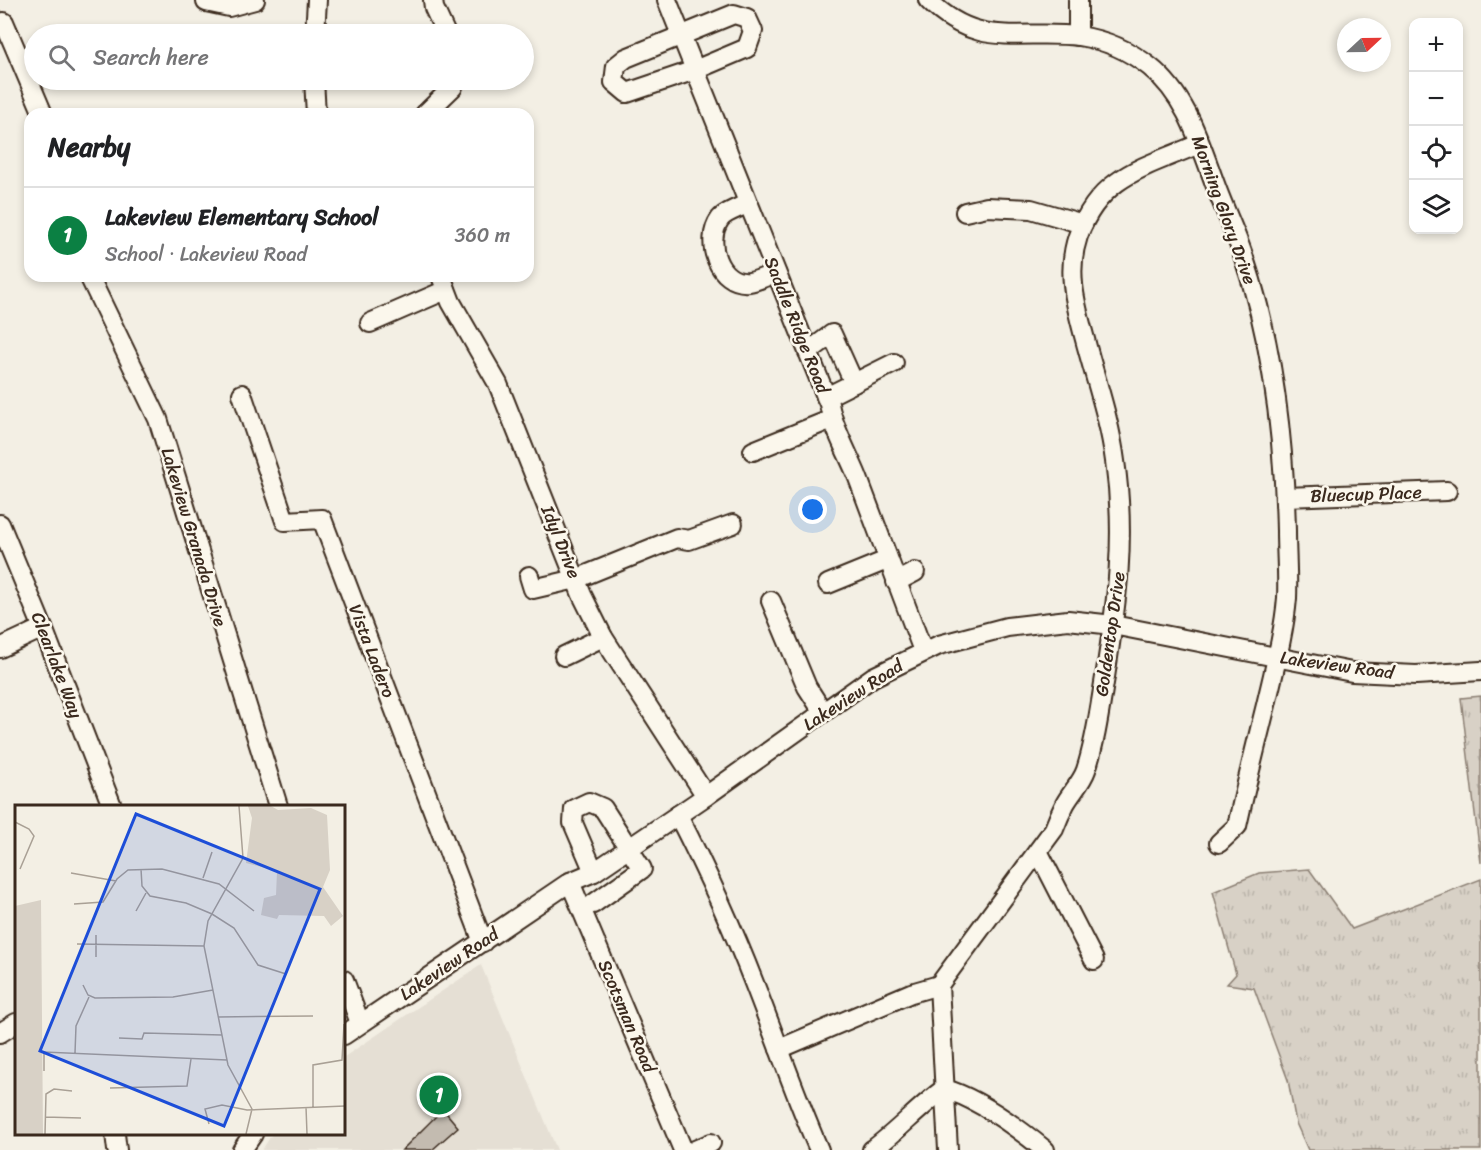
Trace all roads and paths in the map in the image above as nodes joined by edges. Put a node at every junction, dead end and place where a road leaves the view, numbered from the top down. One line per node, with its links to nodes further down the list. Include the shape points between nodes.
1 (255, 0): 7 (street, via 229,8)
2 (317, 0): 9 (street)
3 (433, 0): 10 (street)
4 (667, 0): 11 (street, Saddle Ridge Road)
5 (928, 0): 12 (street, Morning Glory Drive, via 956,21 984,33)
6 (1077, 0): 12 (street)
7 (206, 2)
8 (2, 23): 14 (street)
9 (316, 24)
10 (441, 24)
11 (681, 35): 13 (street, Saddle Ridge Road); 13 (street, via 734,14 747,18 753,31 747,48); 13 (street, via 626,58 616,66 614,82 627,93)
12 (1077, 36): 21 (street, Morning Glory Drive, via 1116,47 1151,68 1181,103)
13 (695, 70): 22 (street, Saddle Ridge Road)
14 (24, 72)
15 (32, 90): 18 (street)
16 (315, 90): 19 (street)
17 (447, 90): 20 (street)
18 (40, 108)
19 (316, 108)
20 (430, 108)
21 (1199, 144): 24 (street, Goldentop Drive, via 1123,176 1100,197); 37 (street, Morning Glory Drive, via 1244,256 1264,332 1278,411)
22 (748, 203): 25 (street, Saddle Ridge Road); 25 (street, via 721,218 713,232 713,253 722,271 735,279 748,282)
23 (964, 212): 24 (street, via 987,207 1031,209)
24 (1083, 224): 47 (street, Goldentop Drive, via 1074,252 1071,281 1115,461 1122,531)
25 (776, 273): 29 (street, Saddle Ridge Road)
26 (92, 282): 58 (street, Lakeview Granada Drive, via 158,420)
27 (443, 283): 28 (street); 43 (street, Idyl Drive, via 498,384)
28 (370, 323)
29 (808, 352): 31 (street, via 837,329); 33 (street, Saddle Ridge Road)
30 (894, 363): 31 (street)
31 (854, 383): 33 (street)
32 (242, 394): 67 (street, Vista Ladero, via 285,520 321,519)
33 (826, 397): 34 (street, Saddle Ridge Road)
34 (832, 419): 35 (street); 40 (street, Saddle Ridge Road)
35 (753, 451)
36 (1447, 490): 37 (street, Bluecup Place)
37 (1285, 497): 53 (street, Morning Glory Drive, via 1287,598)
38 (0, 524): 48 (street, Clearlake Way)
39 (733, 524): 43 (street, via 689,540 677,538)
40 (887, 560): 44 (street, Saddle Ridge Road); 45 (street)
41 (915, 572): 44 (street)
42 (529, 576): 43 (street, via 533,589)
43 (576, 579): 49 (street, Idyl Drive)
44 (896, 582): 51 (street, Saddle Ridge Road)
45 (828, 584)
46 (771, 602): 55 (street, via 807,687)
47 (1113, 625): 51 (street, Lakeview Road, via 1068,620 1007,627); 53 (street, Lakeview Road); 62 (street, Goldentop Drive, via 1086,772)
48 (43, 628): 50 (street); 57 (street, Clearlake Way)
49 (603, 637): 52 (street); 56 (street, Idyl Drive)
50 (0, 648)
51 (923, 651): 55 (street, Lakeview Road, via 873,677)
52 (564, 656)
53 (1278, 658): 54 (street, Lakeview Road, via 1363,672 1416,675); 60 (street, Morning Glory Drive, via 1237,826)
54 (1481, 671)
55 (822, 712): 56 (street, Lakeview Road)
56 (706, 796): 59 (street, Lakeview Road)
57 (111, 805)
58 (277, 805)
59 (678, 815): 61 (street, Lakeview Road); 75 (street, via 702,861)
60 (1219, 843)
61 (629, 848): 63 (street, Lakeview Road); 63 (street, via 603,808 589,802 574,809 573,823); 65 (street, via 642,869)
62 (1038, 851): 68 (street); 70 (street, Goldentop Drive)
63 (597, 870): 64 (street, Lakeview Road); 65 (street)
64 (570, 882): 67 (street, Lakeview Road); 81 (street, Scotsman Road)
65 (616, 888): 66 (street)
66 (593, 904)
67 (483, 942): 71 (street, Lakeview Road)
68 (1094, 960)
69 (345, 983): 71 (street)
70 (939, 985): 75 (street); 76 (street)
71 (360, 1023): 74 (street, Lakeview Road)
72 (15, 1024): 73 (street)
73 (0, 1033)
74 (345, 1034)
75 (779, 1049): 82 (street)
76 (944, 1089): 83 (street); 84 (street); 85 (street, via 978,1104)
77 (115, 1135): 79 (street)
78 (252, 1135): 80 (street)
79 (117, 1150)
80 (242, 1150)
81 (683, 1150)
82 (819, 1150)
83 (872, 1150)
84 (948, 1150)
85 (1045, 1150)

